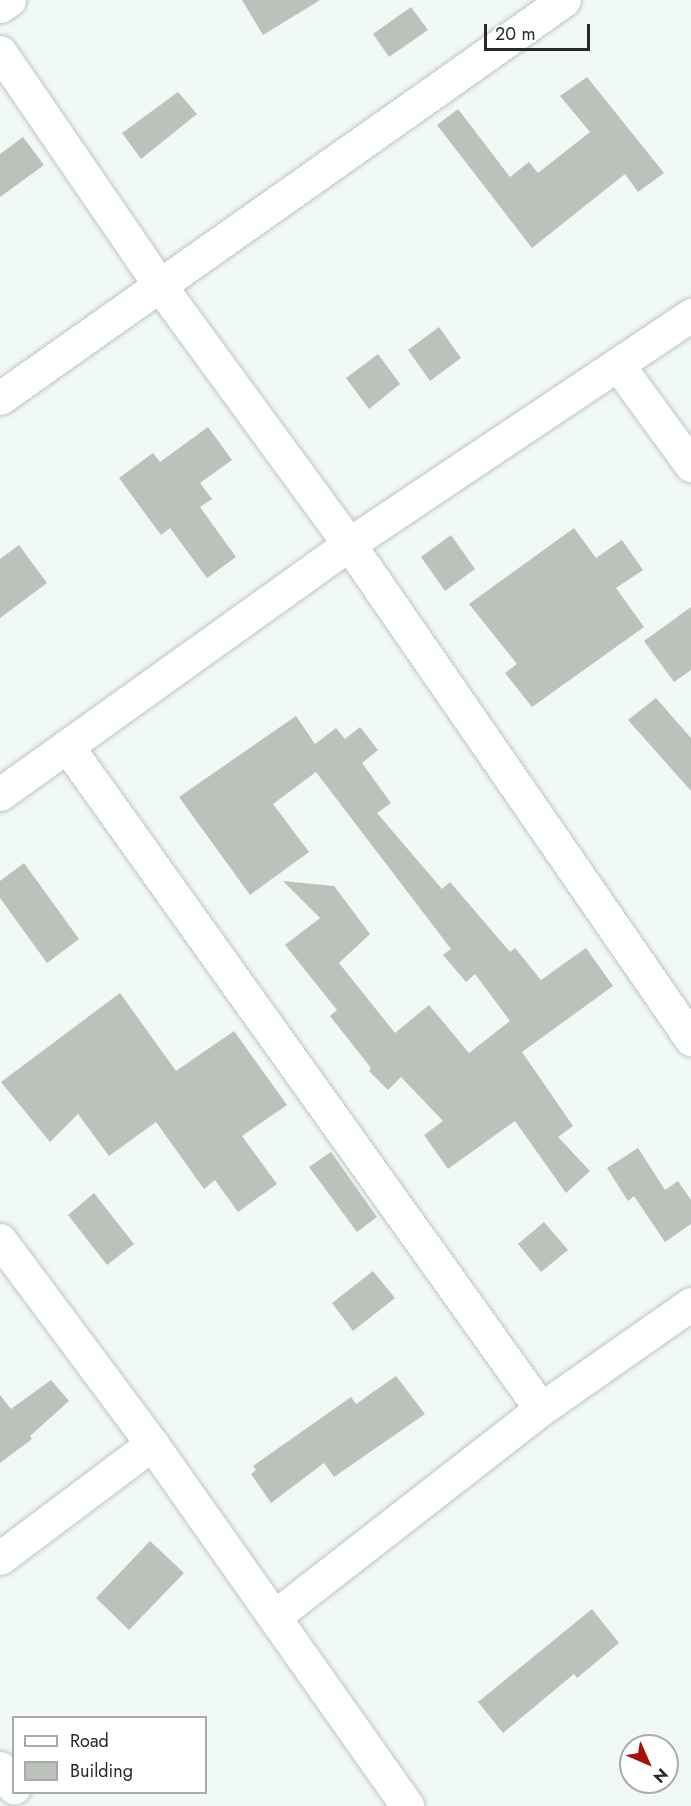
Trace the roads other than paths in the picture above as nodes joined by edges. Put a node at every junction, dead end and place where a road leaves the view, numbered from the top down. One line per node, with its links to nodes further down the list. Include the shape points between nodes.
1 (9, 0): 3 (street)
2 (564, 0): 5 (street)
3 (0, 6)
4 (0, 52): 5 (street)
5 (158, 283): 8 (street); 10 (street)
6 (691, 315): 7 (street)
7 (618, 365): 9 (street); 10 (street)
8 (0, 398)
9 (691, 465)
10 (349, 544): 11 (street); 13 (street)
11 (67, 746): 12 (street); 16 (street)
12 (0, 794)
13 (691, 1039)
14 (0, 1240): 17 (street)
15 (691, 1304): 16 (street)
16 (541, 1409): 19 (street)
17 (152, 1444): 18 (street); 19 (street)
18 (0, 1558)
19 (275, 1616): 22 (street)
20 (0, 1768): 21 (street)
21 (12, 1784)
22 (407, 1806)

